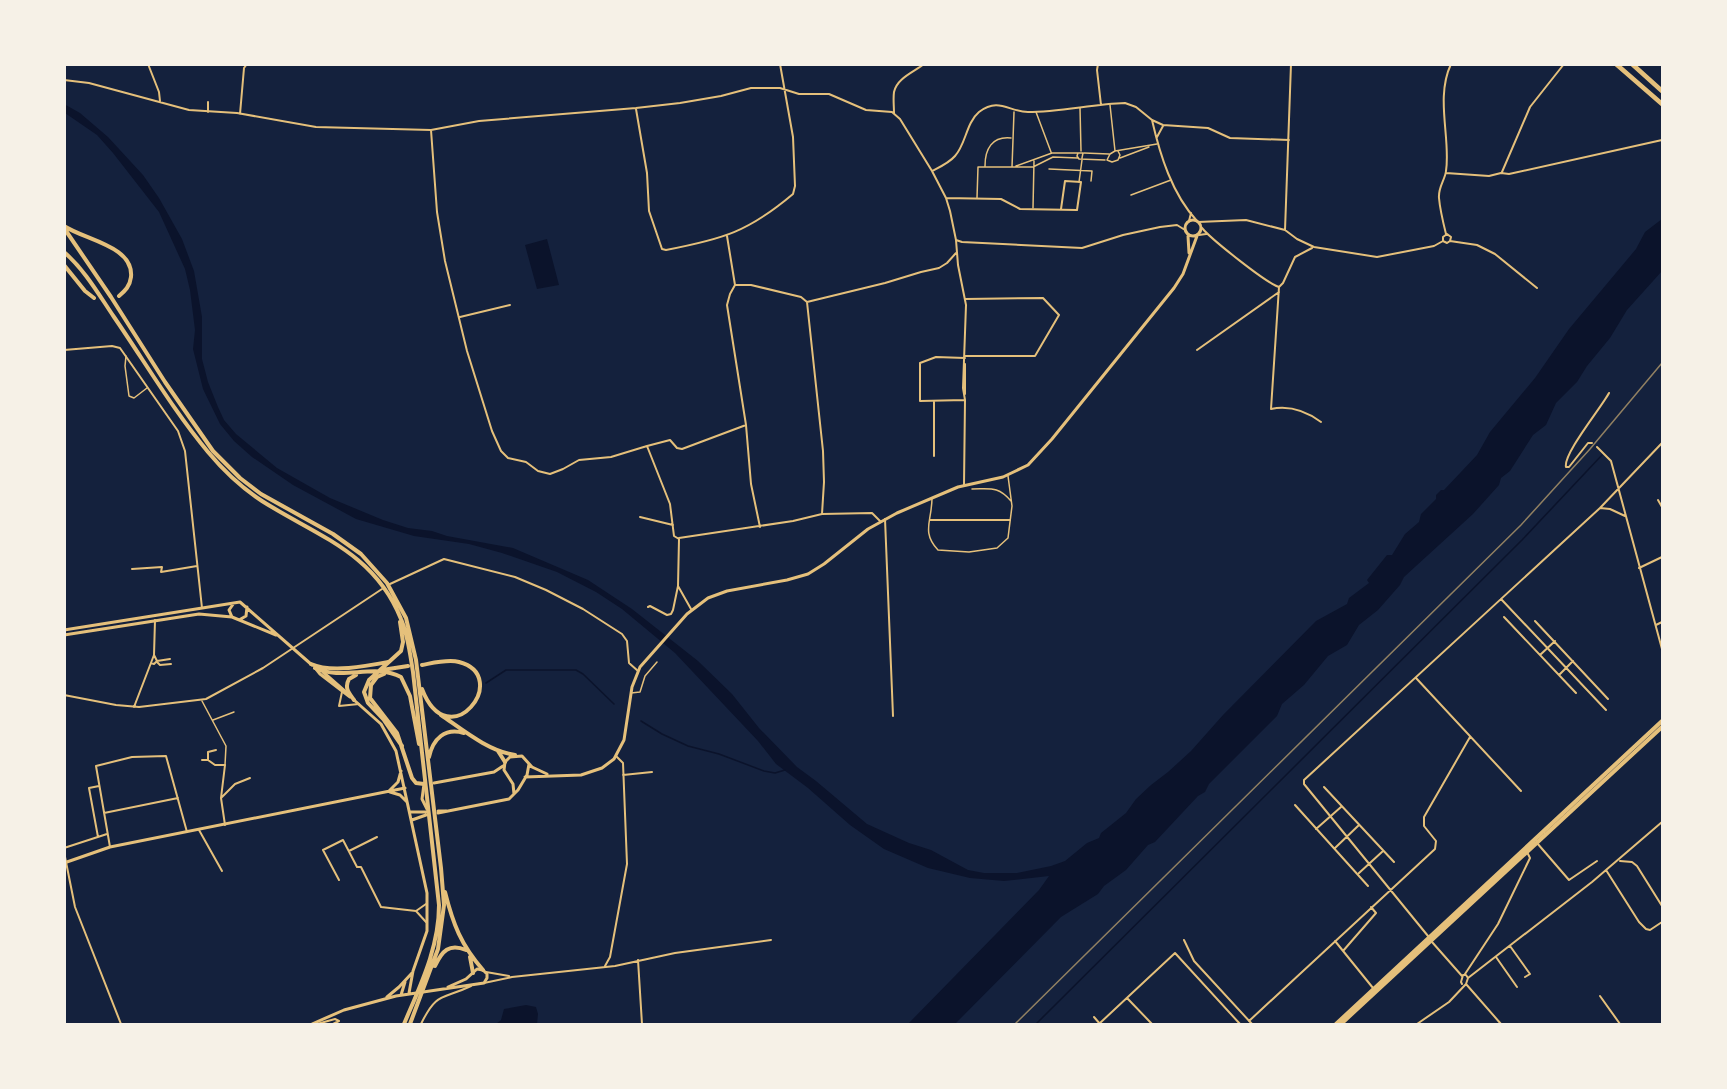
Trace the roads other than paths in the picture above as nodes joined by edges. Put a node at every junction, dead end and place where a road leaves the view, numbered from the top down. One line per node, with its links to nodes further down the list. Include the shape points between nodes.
1 (148, 64): 14 (street)
2 (247, 64): 25 (street)
3 (780, 64): 12 (street)
4 (924, 64): 24 (street, via 897,85)
5 (1098, 64): 18 (street)
6 (1292, 64): 31 (street)
7 (1451, 64): 49 (street, via 1443,111)
8 (1564, 64): 50 (street, via 1530,107)
9 (1616, 64): 17 (highway)
10 (1632, 64): 13 (highway)
11 (64, 80): 14 (street)
12 (785, 90): 20 (street, via 748,88 708,99); 24 (street, via 794,94 829,94 866,110); 70 (street, via 793,137 793,194 749,227)
13 (1662, 91)
14 (160, 101): 22 (street)
15 (208, 102): 22 (street)
16 (1110, 104): 18 (street); 26 (street, via 1132,105); 34 (street)
17 (1662, 104)
18 (1101, 105): 19 (street)
19 (1080, 107): 23 (street); 36 (street)
20 (636, 108): 28 (street, via 478,121); 70 (street, via 649,211 662,249)
21 (1014, 109): 23 (street); 29 (street); 48 (street, via 999,105 981,111 972,121 957,155)
22 (208, 112): 25 (street)
23 (1036, 112): 35 (street)
24 (894, 113): 48 (street)
25 (240, 114): 28 (street, via 316,127)
26 (1152, 120): 27 (street); 30 (street)
27 (1164, 125): 30 (street); 31 (street, via 1208,128 1230,138)
28 (431, 130): 88 (street, via 439,229)
29 (1013, 138): 43 (street, via 993,141 986,152); 45 (street)
30 (1157, 140): 33 (street)
31 (1289, 140): 65 (street)
32 (1662, 140): 50 (street)
33 (1156, 145): 34 (street); 39 (street); 51 (street)
34 (1117, 151): 37 (street); 39 (street)
35 (1052, 153): 36 (street); 41 (street)
36 (1080, 153): 37 (street); 38 (street); 40 (street)
37 (1110, 154): 42 (street)
38 (1078, 158): 40 (street); 44 (street, via 1053,157)
39 (1119, 158): 42 (street)
40 (1082, 159): 42 (street); 47 (street)
41 (1034, 160): 44 (street); 45 (street)
42 (1107, 160)
43 (985, 167): 45 (street); 56 (street, via 978,167)
44 (1033, 167): 45 (street); 57 (street)
45 (1012, 168)
46 (1049, 169): 47 (street)
47 (1080, 170): 52 (street, via 1092,171); 53 (street)
48 (932, 171): 55 (street)
49 (1446, 173): 50 (street, via 1489,177); 67 (street, via 1438,195)
50 (1501, 173)
51 (1172, 180): 54 (street); 59 (street)
52 (1091, 181)
53 (1079, 182): 58 (street, via 1065,181); 58 (street, via 1077,210)
54 (1131, 195)
55 (946, 198): 56 (street); 71 (street)
56 (977, 198): 57 (street, via 1001,199 1017,208)
57 (1033, 208): 58 (street)
58 (1061, 209)
59 (1191, 213): 60 (street); 61 (street)
60 (1189, 221): 61 (street); 64 (street)
61 (1198, 221): 63 (street); 65 (street, via 1246,220)
62 (64, 227): 83 (main road, via 116,250 126,259 131,269 130,282); 128 (main road, via 213,451 261,494 356,550 375,568)
63 (1202, 228): 68 (street); 69 (street)
64 (1185, 230): 66 (street); 71 (street, via 1176,225 1150,229 1082,248)
65 (1285, 230): 74 (street)
66 (1187, 234): 68 (street); 77 (street)
67 (1446, 234): 72 (street); 73 (street)
68 (1198, 235): 69 (street); 77 (street)
69 (1209, 235): 80 (street)
70 (727, 236): 79 (street)
71 (956, 240): 76 (street)
72 (1443, 241): 73 (street); 74 (street, via 1377,257)
73 (1450, 241): 81 (street, via 1477,245 1495,254)
74 (1314, 247): 80 (street, via 1295,257)
75 (64, 252): 128 (main road, via 89,280 181,416 219,464 258,498 342,546)
76 (956, 253): 85 (street); 86 (street, via 939,268)
77 (1190, 257): 104 (street, via 1174,288 1053,439 1030,462)
78 (64, 265): 84 (main road)
79 (735, 285): 86 (street, via 751,285 801,297); 98 (street, via 727,305)
80 (1279, 287): 82 (street)
81 (1537, 288)
82 (1280, 292): 90 (street); 97 (street, via 1271,409 1307,412)
83 (118, 296)
84 (94, 298)
85 (964, 299): 92 (street); 92 (street, via 1042,298 1059,315 1035,356)
86 (807, 302): 113 (street, via 823,451)
87 (510, 305): 88 (street)
88 (460, 317): 101 (street, via 492,431 508,458 550,474 579,460 611,457)
89 (64, 350): 91 (street, via 112,346)
90 (1197, 350)
91 (127, 356): 93 (street); 93 (street, via 129,396 134,398)
92 (965, 357): 95 (street); 96 (street, via 936,357 920,363 920,401)
93 (149, 388): 124 (street, via 184,446)
94 (1609, 393): 99 (street, via 1565,459 1566,467)
95 (965, 400): 96 (street); 105 (street)
96 (934, 401): 103 (street)
97 (1321, 422)
98 (746, 425): 101 (street, via 682,449 670,440); 121 (street, via 751,484)
99 (1591, 443)
100 (1662, 443): 107 (street)
101 (647, 446): 120 (street, via 670,504)
102 (1597, 447): 107 (street, via 1608,456)
103 (934, 456)
104 (1008, 475): 105 (street); 110 (street)
105 (964, 484): 108 (street)
106 (972, 489): 110 (street, via 997,489)
107 (1617, 490): 112 (street); 114 (street)
108 (932, 497): 116 (street); 117 (street)
109 (1658, 500): 111 (street)
110 (1011, 502): 118 (street)
111 (1662, 507)
112 (1600, 508): 114 (street); 129 (street)
113 (822, 514): 119 (street, via 870,512); 121 (street)
114 (1625, 516): 125 (street)
115 (640, 517): 120 (street)
116 (885, 519): 119 (street); 188 (street)
117 (930, 520): 118 (street); 118 (street, via 930,541 938,550 969,552 1000,547 1008,538)
118 (1011, 520)
119 (880, 521): 134 (street, via 812,572 722,592)
120 (673, 525): 122 (street)
121 (760, 527): 122 (street)
122 (679, 539): 127 (street)
123 (1662, 557): 125 (street)
124 (197, 567): 126 (street, via 161,572 162,567); 133 (street)
125 (1639, 568): 142 (street)
126 (132, 569)
127 (678, 586): 132 (street, via 671,614); 134 (street)
128 (385, 587): 135 (main road); 149 (street); 156 (main road, via 406,618); 167 (street, via 444,559 507,574 562,598 622,634 627,640 628,663)
129 (1501, 599): 144 (street); 172 (street)
130 (235, 602): 131 (street); 133 (street); 136 (street, via 230,608)
131 (246, 606): 139 (street, via 246,616); 147 (street)
132 (648, 607)
133 (202, 608): 143 (street)
134 (692, 610): 167 (street)
135 (398, 612): 155 (main road, via 403,645); 156 (main road)
136 (231, 617): 138 (street, via 199,614); 139 (street)
137 (1504, 617): 146 (street)
138 (155, 620): 145 (street); 153 (street)
139 (239, 620): 147 (street)
140 (1536, 621): 148 (street)
141 (1662, 622): 142 (street)
142 (1656, 625): 151 (street)
143 (64, 630)
144 (1531, 630): 146 (street); 150 (street)
145 (64, 635)
146 (1523, 637): 152 (street)
147 (281, 638): 149 (street)
148 (1555, 641): 150 (street); 157 (street)
149 (293, 648): 163 (street); 181 (street)
150 (1548, 648): 152 (street); 165 (street)
151 (1662, 649)
152 (1540, 655): 171 (street)
153 (154, 656): 158 (street); 160 (street)
154 (170, 659): 158 (street)
155 (391, 661): 163 (main road, via 329,669); 194 (main road, via 366,683 364,694)
156 (414, 661): 168 (main road)
157 (1573, 661): 165 (street); 173 (street)
158 (157, 662): 160 (street); 161 (street)
159 (657, 662): 177 (street, via 645,676 640,692)
160 (151, 663): 184 (street)
161 (171, 664)
162 (422, 665): 187 (main road, via 459,662 470,667 478,679 479,695 471,708 459,715)
163 (313, 666): 169 (main road, via 333,674); 176 (street); 182 (street)
164 (408, 666): 166 (main road)
165 (1566, 668): 171 (street); 175 (street)
166 (375, 671): 169 (main road); 170 (main road)
167 (638, 671): 177 (street)
168 (415, 672): 174 (main road); 199 (main road)
169 (360, 673): 182 (main road, via 346,683)
170 (385, 673): 194 (main road, via 372,682 370,696 395,729); 199 (main road, via 400,676 407,685)
171 (1559, 675): 178 (street)
172 (1416, 678): 193 (street); 231 (street, via 1305,778 1304,784)
173 (1590, 680): 175 (street); 180 (street)
174 (419, 681): 187 (main road, via 428,703); 205 (main road)
175 (1584, 686): 185 (street)
176 (342, 692): 182 (street); 183 (street, via 339,706)
177 (631, 693): 198 (street, via 626,734)
178 (1576, 693)
179 (64, 695): 184 (street)
180 (1608, 699)
181 (202, 700): 184 (street); 189 (street)
182 (354, 700): 183 (street)
183 (360, 704): 206 (street, via 390,738)
184 (134, 707)
185 (1605, 710)
186 (234, 711): 189 (street)
187 (441, 714): 192 (main road)
188 (893, 716)
189 (213, 720): 204 (street, via 226,746)
190 (1662, 721): 269 (main road)
191 (1662, 727): 244 (main road)
192 (470, 735): 196 (main road); 205 (main road, via 457,731 442,734 432,746)
193 (1470, 737): 219 (street); 262 (street, via 1424,817 1424,826 1436,847)
194 (402, 746): 215 (main road, via 411,778)
195 (216, 750): 201 (street, via 208,752)
196 (498, 751): 197 (main road); 202 (main road)
197 (515, 755): 202 (street); 203 (street)
198 (616, 756): 209 (street, via 622,761); 210 (street, via 590,773)
199 (423, 759): 205 (main road)
200 (202, 760): 201 (street)
201 (208, 760): 204 (street)
202 (505, 763): 207 (street); 211 (street)
203 (529, 764): 210 (street); 212 (street)
204 (225, 765): 223 (street)
205 (427, 766): 234 (main road)
206 (402, 770): 218 (street); 220 (street, via 398,782)
207 (494, 772): 211 (street); 214 (street)
208 (652, 772): 209 (street)
209 (624, 775): 278 (street, via 627,864)
210 (550, 776): 212 (street)
211 (508, 777): 212 (street); 221 (street, via 514,786)
212 (525, 777): 221 (street)
213 (250, 778): 223 (street, via 235,783)
214 (434, 783)
215 (424, 784): 228 (street, via 422,799)
216 (99, 786): 222 (street, via 98,765 164,755); 230 (street); 241 (street, via 88,788)
217 (1324, 786): 226 (street)
218 (405, 788): 220 (street); 224 (street)
219 (1521, 791)
220 (388, 792): 224 (street, via 400,795); 235 (street)
221 (513, 795): 229 (street, via 501,801)
222 (178, 798): 230 (street); 239 (street)
223 (221, 798): 235 (street)
224 (408, 803): 227 (street)
225 (1295, 805): 237 (street)
226 (1342, 806): 231 (street); 236 (street)
227 (410, 812): 228 (street); 232 (street)
228 (426, 812): 232 (street)
229 (438, 812)
230 (104, 813): 240 (street)
231 (1330, 816): 237 (street); 243 (street)
232 (412, 820): 263 (street)
233 (1662, 822): 252 (street)
234 (433, 823): 260 (main road); 296 (main road, via 438,924)
235 (225, 825): 238 (street)
236 (1359, 825): 243 (street); 249 (street)
237 (1316, 829): 246 (street)
238 (199, 830): 239 (street); 257 (street)
239 (187, 832): 245 (street)
240 (107, 834): 241 (street); 245 (street)
241 (98, 837): 247 (street)
242 (377, 837): 248 (street)
243 (1347, 837): 246 (street); 255 (street)
244 (1537, 843): 250 (main road); 251 (street, via 1569,880)
245 (110, 847): 253 (street)
246 (1334, 848): 258 (street)
247 (64, 850): 253 (street)
248 (349, 851): 259 (street, via 343,840 323,850); 266 (street, via 381,907)
249 (1383, 851): 254 (street); 255 (street)
250 (1527, 852): 269 (main road); 282 (street, via 1530,858 1510,903)
251 (1597, 861)
252 (1618, 861): 256 (street); 264 (street, via 1630,861 1637,866)
253 (65, 862): 304 (street, via 81,925)
254 (1394, 862)
255 (1369, 864): 258 (street); 262 (street)
256 (1606, 870): 267 (street, via 1645,928 1650,930); 273 (street)
257 (222, 872)
258 (1358, 874): 261 (street)
259 (339, 880)
260 (443, 883): 275 (main road, via 454,924); 290 (main road, via 441,936)
261 (1368, 885)
262 (1390, 890): 265 (street); 269 (street)
263 (428, 902): 266 (street); 268 (street)
264 (1662, 906)
265 (1371, 907): 272 (street); 274 (street, via 1376,913)
266 (416, 911): 268 (street)
267 (1662, 922)
268 (428, 924): 279 (street)
269 (1431, 939): 282 (street); 293 (main road); 316 (main road)
270 (771, 940): 277 (street)
271 (1184, 940): 300 (street, via 1194,961)
272 (1335, 941): 274 (street); 303 (street)
273 (1510, 946): 276 (street); 284 (street, via 1530,974)
274 (1343, 951): 293 (street)
275 (467, 952): 280 (main road); 281 (main road); 290 (main road, via 453,947 443,951)
276 (1496, 957): 285 (street); 292 (street)
277 (638, 960): 278 (street); 310 (street)
278 (605, 966): 283 (street)
279 (413, 971): 286 (street); 294 (street)
280 (484, 971): 281 (street, via 477,969); 283 (street); 287 (street, via 488,976)
281 (473, 974): 288 (street); 291 (street)
282 (1464, 975): 285 (street); 289 (street, via 1461,982)
283 (512, 977): 287 (street)
284 (1525, 977)
285 (1468, 978): 289 (street)
286 (407, 979): 295 (street); 299 (street)
287 (484, 983): 288 (street)
288 (474, 984): 291 (street); 309 (street, via 435,1001)
289 (1465, 984): 317 (street, via 1449,1002); 318 (street)
290 (426, 985): 296 (main road)
291 (448, 987): 294 (street)
292 (1518, 987)
293 (1374, 989): 315 (main road)
294 (409, 993): 295 (street)
295 (401, 995): 299 (street)
296 (419, 996): 307 (main road); 308 (main road)
297 (1600, 996): 319 (street)
298 (1127, 998): 301 (street, via 1175,953); 311 (street); 312 (street)
299 (382, 1000): 305 (street, via 344,1010)
300 (1231, 1001): 301 (street); 303 (street)
301 (1224, 1007): 313 (street)
302 (1094, 1017): 311 (street)
303 (1249, 1021): 314 (street)
304 (121, 1024)
305 (315, 1024): 306 (street, via 339,1021)
306 (333, 1024)
307 (404, 1024)
308 (410, 1024)
309 (421, 1024)
310 (642, 1024)
311 (1100, 1024)
312 (1152, 1024)
313 (1240, 1024)
314 (1252, 1024)
315 (1336, 1024)
316 (1341, 1024)
317 (1417, 1024)
318 (1501, 1024)
319 (1620, 1024)

